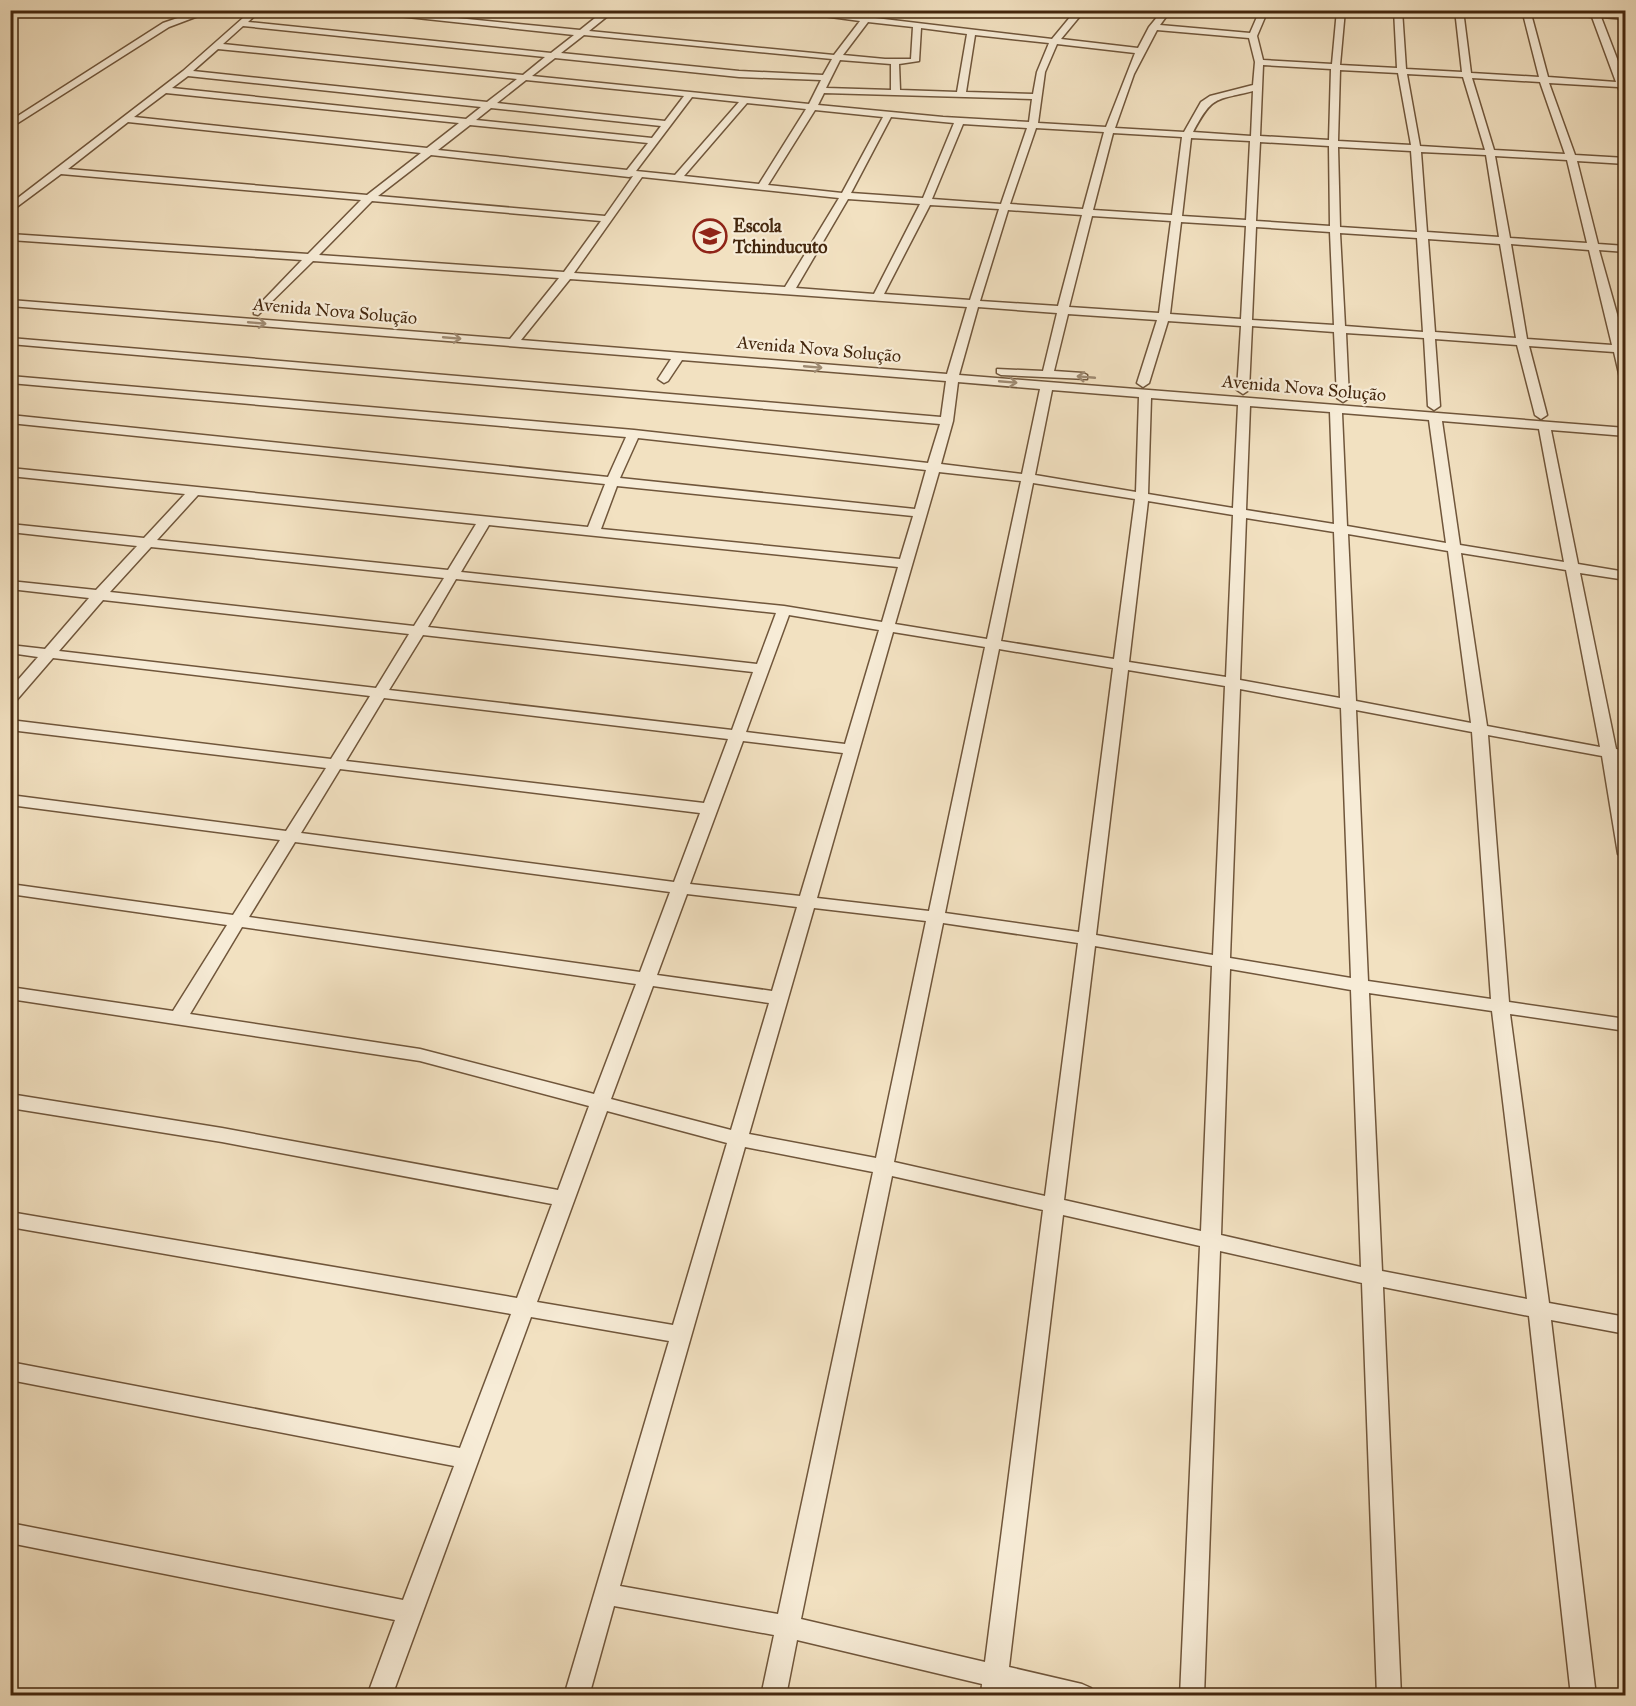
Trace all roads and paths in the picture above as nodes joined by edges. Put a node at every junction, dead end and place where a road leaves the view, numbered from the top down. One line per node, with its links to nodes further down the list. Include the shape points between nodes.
1 (210, 10): 55 (street, via 166,25)
2 (257, 10): 18 (street)
3 (346, 10): 22 (street)
4 (611, 10): 22 (street)
5 (783, 10): 14 (street)
6 (1081, 10): 24 (street)
7 (1167, 10): 20 (street)
8 (1264, 10): 23 (street)
9 (1341, 10): 31 (street)
10 (1398, 10): 32 (street)
11 (1459, 10): 34 (street)
12 (1526, 10): 37 (street)
13 (1541, 10): 15 (street)
14 (812, 12): 17 (street)
15 (1595, 13): 16 (street); 38 (street)
16 (1626, 17)
17 (866, 20): 19 (street); 28 (street)
18 (243, 24): 25 (street); 27 (street)
19 (917, 26): 21 (street); 29 (street, via 915,61)
20 (1153, 27): 23 (street); 26 (street)
21 (971, 32): 24 (street); 44 (street)
22 (579, 33): 27 (street); 28 (street)
23 (1253, 36): 30 (street)
24 (1054, 42): 26 (street); 46 (street, via 1041,72)
25 (216, 46): 33 (street); 35 (street)
26 (1139, 51): 57 (street)
27 (554, 56): 35 (street); 36 (street)
28 (837, 57): 29 (street); 36 (street)
29 (895, 62): 42 (street)
30 (1259, 62): 31 (street); 39 (street)
31 (1334, 68): 32 (street); 61 (street)
32 (1402, 72): 34 (street); 62 (street)
33 (186, 73): 40 (street); 48 (street)
34 (1467, 76): 37 (street); 64 (street)
35 (527, 78): 43 (street); 48 (street)
36 (825, 78): 41 (street)
37 (1544, 80): 38 (street); 65 (street)
38 (1624, 85): 45 (street)
39 (1258, 87): 58 (street, via 1204,104); 59 (street)
40 (163, 90): 51 (street); 53 (street)
41 (821, 90): 42 (street); 49 (street)
42 (896, 92): 44 (street)
43 (690, 94): 47 (street); 54 (street)
44 (961, 94): 46 (street)
45 (1626, 95)
46 (1039, 97): 56 (street)
47 (745, 100): 49 (street); 69 (street)
48 (488, 105): 53 (street); 54 (street)
49 (812, 107): 50 (street); 70 (street)
50 (888, 115): 52 (street); 71 (street)
51 (125, 118): 63 (street); 67 (street)
52 (960, 121): 56 (street); 73 (street)
53 (464, 122): 60 (street); 63 (street)
54 (668, 124): 60 (street)
55 (10, 125)
56 (1033, 125): 57 (street); 74 (street)
57 (1109, 130): 58 (street); 76 (street)
58 (1187, 135): 59 (street); 78 (street)
59 (1256, 139): 61 (street); 79 (street)
60 (655, 141): 68 (street)
61 (1335, 143): 62 (street); 80 (street)
62 (1416, 148): 64 (street); 81 (street)
63 (428, 151): 68 (street); 72 (street)
64 (1491, 152): 65 (street); 83 (street)
65 (1571, 158): 66 (street); 84 (street)
66 (1626, 161)
67 (59, 171): 72 (street); 75 (street)
68 (634, 174): 69 (street); 77 (street)
69 (677, 178): 70 (street)
70 (762, 187): 71 (street)
71 (845, 196): 73 (street); 88 (street)
72 (367, 200): 77 (street); 86 (street)
73 (926, 202): 74 (street); 90 (street)
74 (1004, 208): 76 (street); 92 (street)
75 (10, 209)
76 (1087, 214): 78 (street); 93 (street)
77 (608, 219): 87 (street)
78 (1176, 220): 79 (street); 95 (street)
79 (1252, 224): 80 (street); 96 (street)
80 (1336, 230): 81 (street); 97 (street)
81 (1421, 236): 83 (street); 98 (street)
82 (10, 237): 86 (street)
83 (1505, 241): 84 (street); 101 (street)
84 (1591, 246): 85 (street); 102 (street)
85 (1626, 249)
86 (313, 258): 87 (street); 94 (street)
87 (566, 277): 88 (street); 99 (street)
88 (788, 292): 90 (street)
89 (10, 293): 94 (street, Avenida Nova Solução)
90 (877, 298): 92 (street)
91 (10, 303): 99 (street, Avenida Nova Solução, one-way to 99)
92 (976, 304): 93 (street); 104 (street)
93 (1063, 309): 95 (street); 108 (street)
94 (258, 312): 99 (street, Avenida Nova Solução)
95 (1164, 316): 96 (street); 109 (street)
96 (1248, 321): 97 (street); 110 (street)
97 (1341, 328): 98 (street); 111 (street)
98 (1428, 334): 101 (street); 112 (street)
99 (517, 338): 103 (street, Avenida Nova Solução); 104 (street, Avenida Nova Solução)
100 (10, 341): 115 (street)
101 (1522, 341): 102 (street); 114 (street)
102 (1621, 348): 105 (street)
103 (679, 356): 104 (street, Avenida Nova Solução, one-way to 104); 107 (street)
104 (953, 373): 108 (street, Avenida Nova Solução); 115 (street)
105 (1626, 378)
106 (10, 379): 118 (street)
107 (664, 379)
108 (1047, 380): 109 (street, Avenida Nova Solução); 121 (street)
109 (1144, 388): 110 (street, Avenida Nova Solução); 124 (street)
110 (1244, 395): 111 (street, Avenida Nova Solução); 126 (street)
111 (1340, 403): 112 (street, Avenida Nova Solução); 129 (street)
112 (1435, 411): 114 (street, Avenida Nova Solução); 132 (street)
113 (10, 419): 122 (street)
114 (1542, 420): 116 (street, Avenida Nova Solução); 117 (street, Avenida Nova Solução); 134 (street)
115 (947, 421): 119 (street)
116 (1626, 421)
117 (1626, 432)
118 (634, 434): 119 (street); 122 (street)
119 (933, 467): 121 (street); 125 (street)
120 (10, 472): 123 (street)
121 (1028, 478): 124 (street); 142 (street)
122 (612, 482): 125 (street); 130 (street)
123 (194, 492): 127 (street); 131 (street)
124 (1142, 495): 126 (street); 145 (street)
125 (920, 513): 133 (street)
126 (1240, 513): 129 (street); 147 (street)
127 (484, 522): 130 (street); 135 (street)
128 (10, 528): 131 (street)
129 (1341, 530): 132 (street); 150 (street)
130 (593, 533): 133 (street)
131 (148, 542): 135 (street); 138 (street)
132 (1455, 549): 134 (street); 152 (street)
133 (905, 564): 140 (street)
134 (1570, 566): 136 (street); 155 (street)
135 (453, 574): 139 (street); 141 (street)
136 (1626, 576)
137 (10, 585): 138 (street)
138 (100, 594): 141 (street); 144 (street)
139 (784, 610): 140 (street); 146 (street)
140 (886, 629): 142 (street); 154 (street)
141 (418, 631): 146 (street); 148 (street)
142 (993, 646): 145 (street); 165 (street)
143 (10, 649): 144 (street)
144 (51, 654): 148 (street); 149 (street)
145 (1121, 666): 147 (street); 167 (street)
146 (762, 669): 153 (street)
147 (1233, 683): 150 (street); 168 (street)
148 (380, 693): 153 (street); 157 (street)
149 (10, 699)
150 (1348, 706): 152 (street); 170 (street)
151 (10, 725): 157 (street)
152 (1480, 730): 155 (street); 173 (street)
153 (737, 736): 154 (street); 159 (street)
154 (851, 749): 164 (street)
155 (1609, 753): 156 (street); 161 (street)
156 (1626, 756)
157 (338, 764): 159 (street); 160 (street)
158 (10, 800): 160 (street)
159 (710, 809): 162 (street)
160 (288, 837): 162 (street); 166 (street)
161 (1626, 854)
162 (680, 888): 164 (street); 169 (street)
163 (10, 889): 166 (street)
164 (807, 901): 165 (street); 172 (street)
165 (936, 917): 167 (street); 179 (street)
166 (237, 921): 169 (street); 174 (street)
167 (1087, 939): 168 (street); 181 (street)
168 (1222, 963): 170 (street); 183 (street)
169 (646, 979): 172 (street); 177 (street)
170 (1360, 986): 173 (street); 184 (street)
171 (10, 993): 174 (street)
172 (779, 998): 178 (street)
173 (1500, 1006): 175 (street); 186 (street)
174 (178, 1018): 177 (street, via 420,1055)
175 (1626, 1025)
176 (10, 1101): 180 (street, via 222,1135)
177 (600, 1103): 178 (street); 180 (street)
178 (738, 1139): 179 (street); 188 (street)
179 (884, 1167): 181 (street); 194 (street)
180 (564, 1199): 185 (street)
181 (1054, 1206): 183 (street); 195 (street)
182 (10, 1219): 185 (street)
183 (1210, 1241): 184 (street); 200 (street)
184 (1372, 1277): 186 (street); 201 (street)
185 (524, 1308): 188 (street); 190 (street)
186 (1539, 1310): 187 (street); 202 (street)
187 (1626, 1326)
188 (681, 1335): 192 (street)
189 (10, 1371): 190 (street)
190 (467, 1459): 193 (street)
191 (10, 1533): 193 (street)
192 (606, 1594): 194 (street); 197 (street)
193 (410, 1612): 196 (street)
194 (788, 1627): 195 (street); 198 (street)
195 (995, 1685): 199 (street)
196 (379, 1695)
197 (576, 1695)
198 (773, 1695)
199 (1082, 1695)
200 (1192, 1695)
201 (1389, 1695)
202 (1584, 1695)

